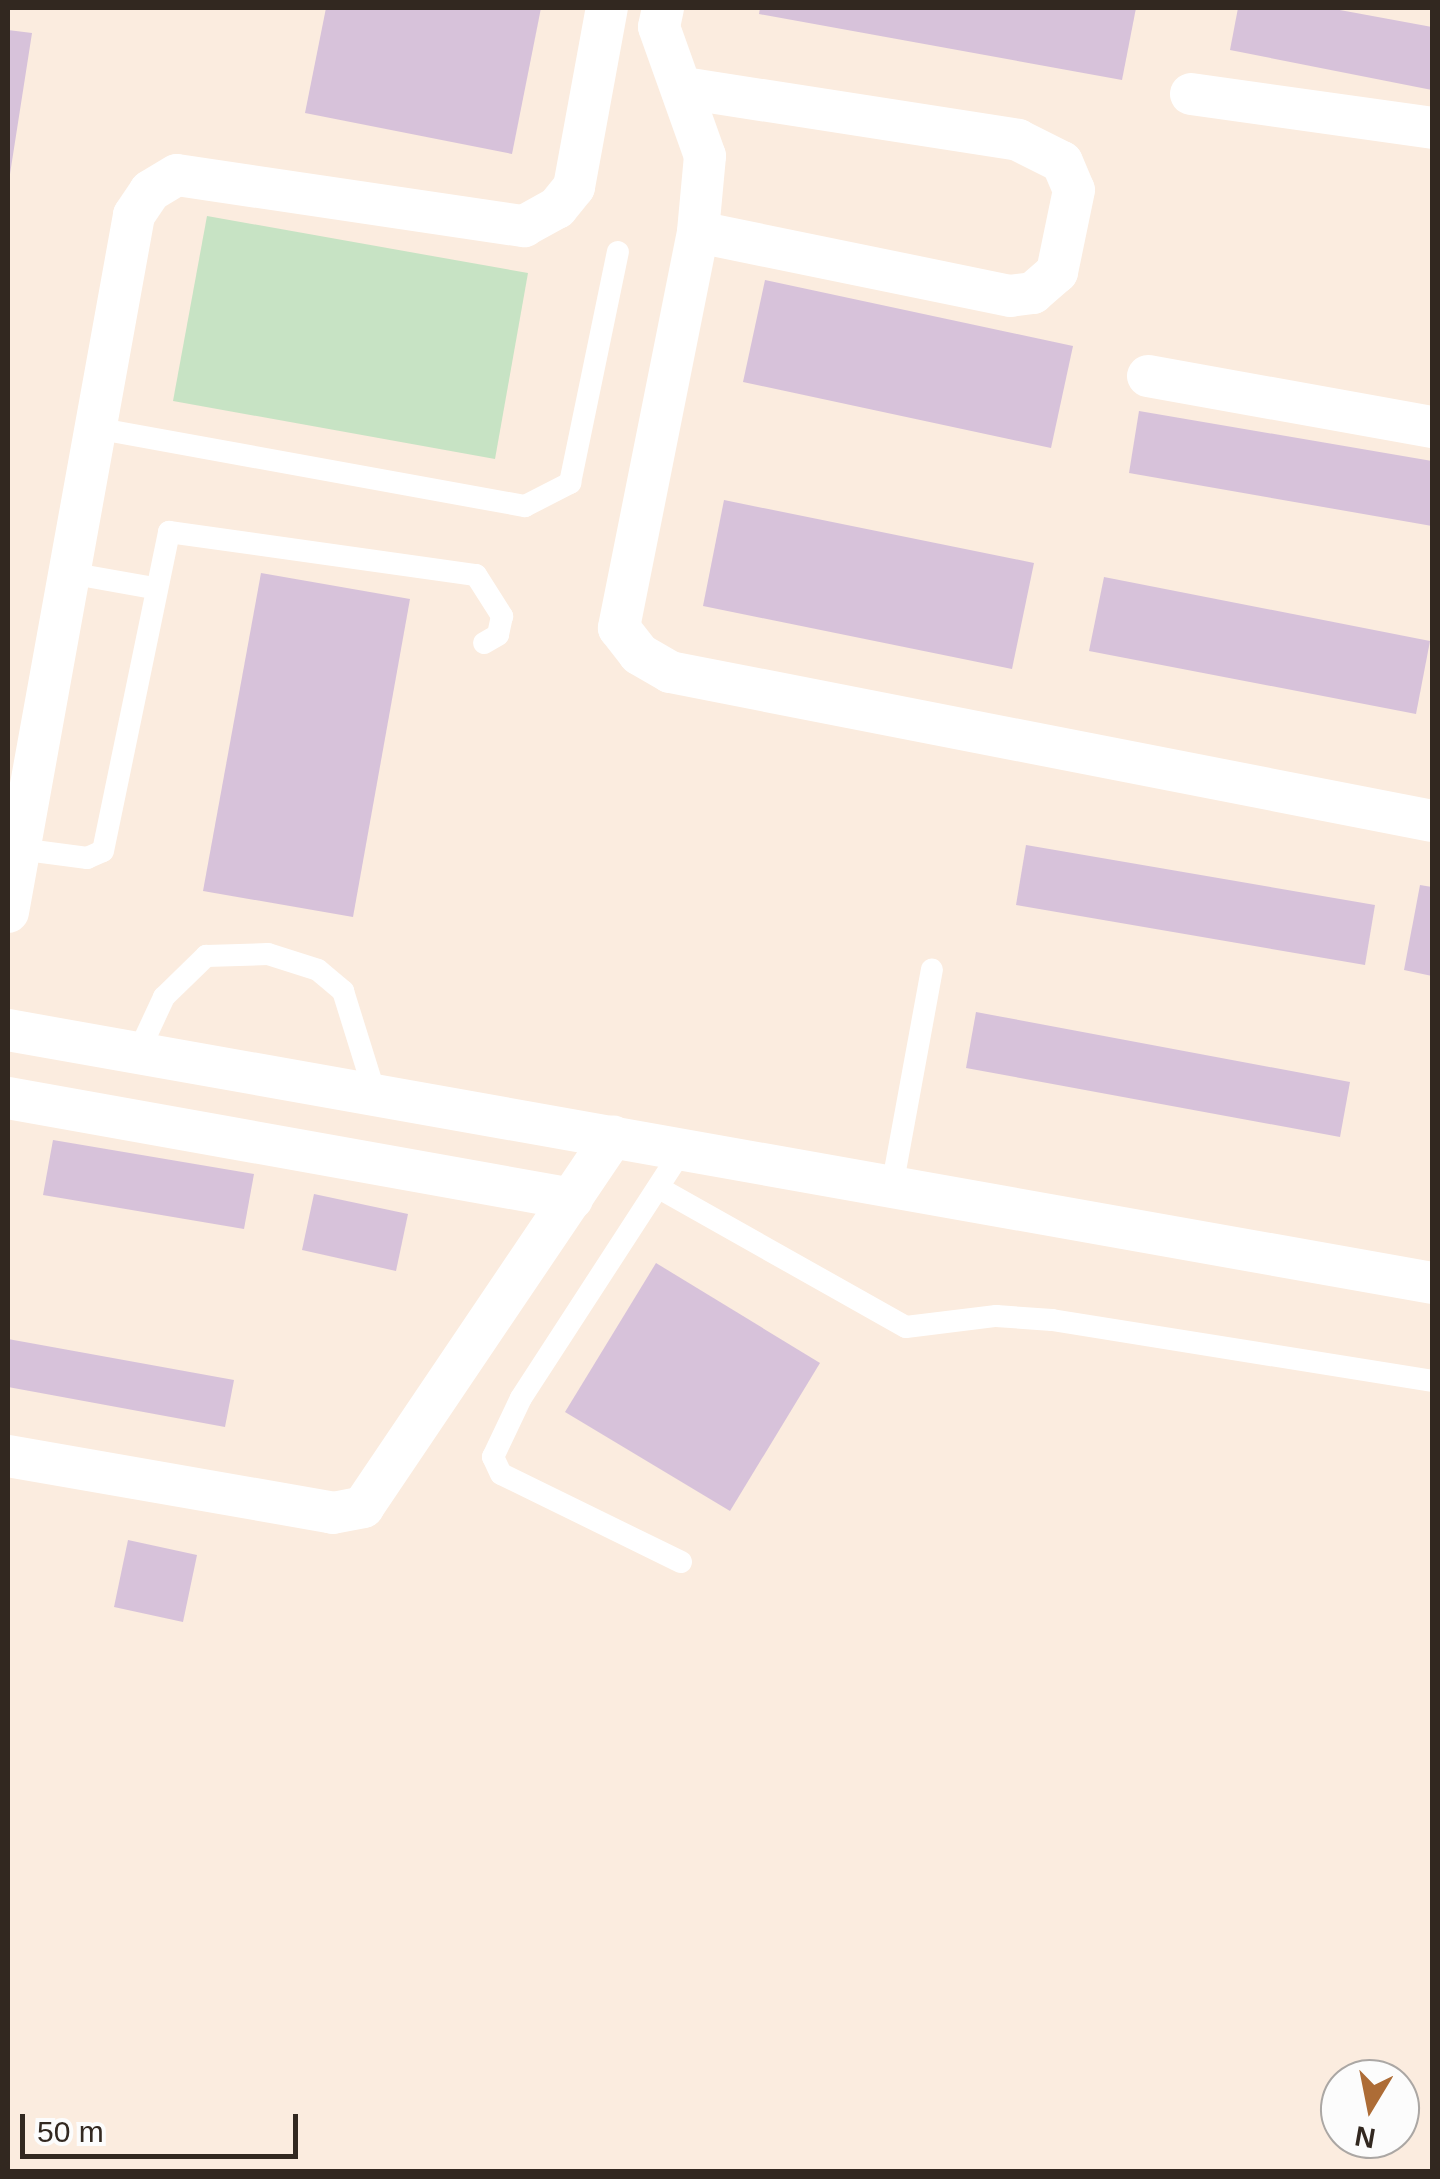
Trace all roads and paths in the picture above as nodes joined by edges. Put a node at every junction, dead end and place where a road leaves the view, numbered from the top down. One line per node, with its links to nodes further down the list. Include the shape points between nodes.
1 (607, 8): 10 (street, via 574,187 557,208 524,226 207,176 178,175 150,191 134,214)
2 (663, 8): 3 (street, via 660,27)
3 (684, 88): 6 (street, via 705,156); 6 (street, via 1018,140 1062,162 1074,190 1057,272 1033,293 1010,296)
4 (1191, 94): 5 (street)
5 (1432, 128)
6 (698, 232): 14 (street, via 618,628 639,654 670,672)
7 (618, 252): 10 (lane, via 570,483 526,506)
8 (1148, 376): 9 (street)
9 (1432, 427)
10 (95, 428): 11 (street)
11 (69, 573): 12 (lane); 15 (street)
12 (154, 588): 13 (lane, via 162,541 178,530 476,576 502,616 498,635); 15 (lane, via 103,851 87,858)
13 (484, 642)
14 (1432, 821)
15 (19, 849): 16 (street)
16 (8, 912)
17 (932, 970): 24 (lane)
18 (8, 1030): 19 (street)
19 (138, 1053): 20 (street); 20 (lane, via 164,998 206,956 268,954 318,970 344,992)
20 (375, 1094): 22 (street)
21 (8, 1098): 26 (street)
22 (614, 1137): 23 (street); 26 (street)
23 (682, 1150): 24 (street); 25 (lane)
24 (892, 1187): 27 (street)
25 (659, 1188): 28 (lane, via 906,1327 996,1316 1052,1320); 30 (lane, via 521,1398 493,1456 501,1474)
26 (572, 1198): 29 (street, via 363,1507 333,1513)
27 (1432, 1283)
28 (1432, 1381)
29 (8, 1456)
30 (681, 1562)

